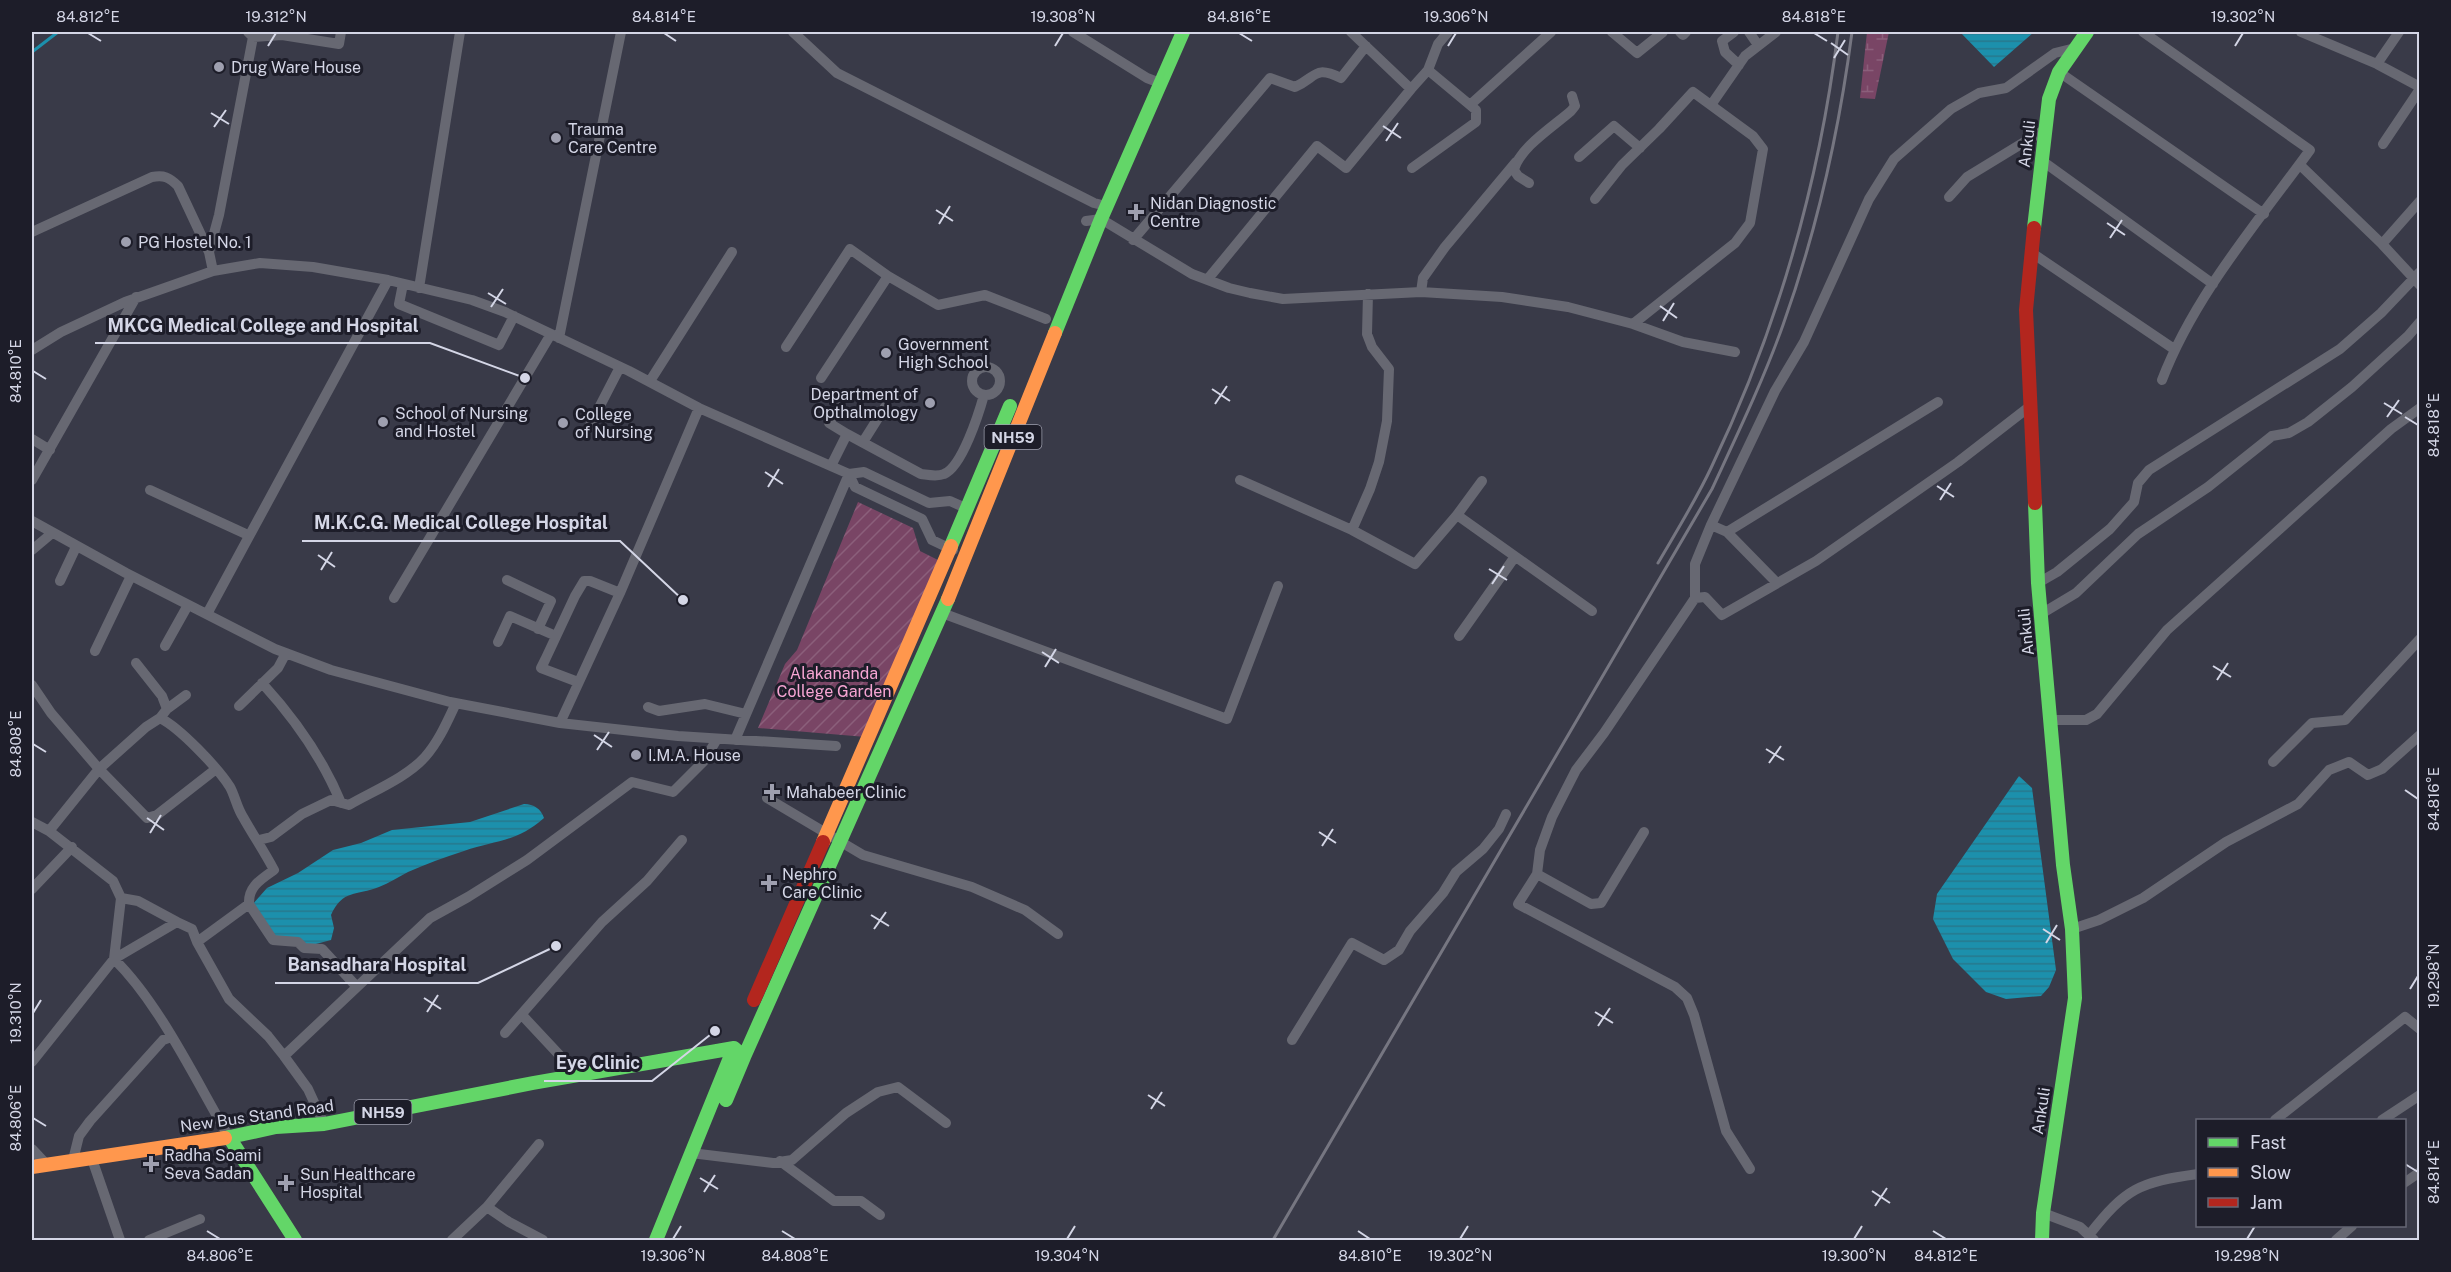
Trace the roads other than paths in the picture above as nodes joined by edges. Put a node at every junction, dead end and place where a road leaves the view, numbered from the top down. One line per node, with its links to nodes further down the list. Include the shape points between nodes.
1 (341, 32): 21 (street, via 339,44)
2 (460, 32): 63 (street)
3 (621, 32): 71 (street)
4 (809, 32): 22 (street)
5 (1073, 32): 30 (street)
6 (1183, 32): 30 (main road, NH59)
7 (1351, 32): 25 (street)
8 (1448, 32): 28 (street, via 1438,44)
9 (1551, 32): 34 (street)
10 (1612, 32): 11 (street, via 1637,53)
11 (1662, 32)
12 (1680, 32): 13 (street)
13 (1686, 32)
14 (1734, 32): 26 (street, via 1722,41 1725,52)
15 (1749, 32): 24 (street)
16 (1776, 32): 24 (street)
17 (2095, 32): 23 (main road)
18 (2143, 32): 42 (street, via 2310,150)
19 (2301, 32): 27 (street)
20 (2399, 32): 27 (street)
21 (251, 34): 53 (street)
22 (796, 35): 48 (street, via 837,73)
23 (2081, 38): 29 (main road, Ankuli); 104 (street, via 2006,88 1978,93 1951,109 1894,159 1869,199 1804,342 1775,391)
24 (1758, 45): 26 (street)
25 (1366, 46): 32 (street); 51 (street, via 1341,78 1326,71 1312,74 1295,87 1270,78)
26 (1739, 64): 35 (street)
27 (2377, 64): 31 (street)
28 (1428, 70): 32 (street); 34 (street)
29 (2059, 72): 36 (main road, Ankuli); 49 (street)
30 (1153, 77): 48 (main road, NH59)
31 (2420, 88): 37 (street)
32 (1411, 89): 60 (street, via 1346,168 1317,146)
33 (1572, 96): 41 (street, via 1575,106 1571,111)
34 (1470, 105): 43 (street, via 1476,110 1476,122)
35 (1711, 105): 38 (street, via 1693,92); 70 (street, via 1753,136 1763,149 1750,223 1735,243)
36 (2044, 130): 40 (main road, Ankuli); 45 (street, via 1967,177)
37 (2383, 144)
38 (1640, 148): 39 (street, via 1614,126); 46 (street)
39 (1579, 157)
40 (2041, 160): 55 (main road, Ankuli); 62 (street)
41 (1516, 162): 44 (street, via 1514,170); 64 (street, via 1445,247 1423,278)
42 (2300, 165): 49 (street); 52 (street)
43 (1412, 168)
44 (1529, 183)
45 (1949, 197)
46 (1595, 199)
47 (2420, 201): 52 (street)
48 (1100, 209): 51 (street); 68 (main road, via 1086,221); 101 (main road, NH59)
49 (2264, 214): 62 (street)
50 (32, 232): 53 (street, via 152,177 162,176 178,186)
51 (1133, 240): 60 (street)
52 (2382, 244): 58 (street)
53 (209, 252): 56 (street)
54 (732, 252): 80 (street)
55 (2032, 253): 73 (street); 84 (main road, Ankuli, via 2026,310)
56 (213, 271): 59 (street, via 260,263 313,267); 66 (street)
57 (888, 276): 68 (street, via 938,304 985,295); 72 (street, via 850,249); 78 (street)
58 (2417, 279): 118 (street, via 2340,349 2149,471 2138,483 2133,502 2110,529 2057,572)
59 (388, 280): 61 (street); 108 (street)
60 (1207, 280): 65 (street, via 1283,299)
61 (403, 284): 63 (street); 67 (street, via 399,304 499,345)
62 (2213, 284): 73 (street)
63 (419, 288): 67 (street, via 472,300)
64 (1421, 292): 65 (street); 70 (street, via 1568,306)
65 (1368, 294): 105 (street, via 1367,334 1389,369 1387,421 1376,471)
66 (136, 297): 74 (street); 93 (street)
67 (514, 316): 71 (street)
68 (1046, 319): 76 (main road)
69 (2420, 322): 128 (street, via 2352,387 2308,422 2289,433 2272,436 2208,487 2138,534 2076,593)
70 (1633, 324): 75 (street, via 1683,342)
71 (555, 336): 77 (street); 121 (street)
72 (786, 347)
73 (2174, 349): 79 (street)
74 (32, 350)
75 (1735, 352)
76 (1029, 361)
77 (620, 367): 80 (street); 89 (street)
78 (821, 378)
79 (2162, 380)
80 (650, 381): 87 (street)
81 (1015, 393): 100 (main road)
82 (984, 396): 92 (street, via 956,464 946,474 921,474)
83 (1938, 402): 106 (street)
84 (2029, 406): 117 (street, via 1958,462); 118 (main road, Ankuli)
85 (839, 407): 90 (street, via 829,423)
86 (885, 407): 92 (street)
87 (699, 408): 94 (street); 120 (street)
88 (2420, 408): 148 (street, via 2391,429 2167,630 2097,714 2086,720)
89 (588, 429)
90 (848, 434): 92 (street); 94 (street)
91 (32, 439): 93 (street)
92 (862, 442)
93 (50, 450): 96 (street)
94 (831, 466): 95 (street)
95 (849, 474): 100 (street, via 864,472 929,503 950,501); 110 (street, via 855,487 922,519 933,540); 147 (street)
96 (32, 480)
97 (1240, 480): 105 (street)
98 (1482, 481): 102 (street)
99 (150, 490): 108 (street)
100 (967, 509): 101 (street); 110 (main road)
101 (982, 515): 112 (main road, NH59)
102 (1457, 515): 105 (street, via 1415,564); 113 (street)
103 (32, 521): 107 (street)
104 (1711, 525): 106 (street); 122 (street, via 1695,564)
105 (1352, 530)
106 (1728, 532): 117 (street)
107 (51, 534): 109 (street); 111 (street)
108 (248, 535): 127 (street)
109 (76, 547): 114 (street); 116 (street)
110 (950, 549): 112 (street); 154 (main road)
111 (32, 550)
112 (966, 556): 126 (main road, NH59)
113 (1514, 558): 124 (street); 132 (street)
114 (131, 576): 123 (street); 136 (street)
115 (507, 580): 125 (street, via 552,601)
116 (60, 581)
117 (1778, 583): 122 (street, via 1722,615 1705,597)
118 (2037, 583): 128 (main road, Ankuli)
119 (1278, 586): 126 (street, via 1227,719)
120 (620, 593): 129 (street, via 591,580 584,581); 139 (street)
121 (394, 598)
122 (1695, 598): 170 (street, via 1576,770 1540,850)
123 (188, 604): 127 (street); 135 (street)
124 (1592, 611)
125 (545, 613): 129 (street); 130 (street)
126 (942, 613): 155 (main road, NH59)
127 (207, 614): 137 (street)
128 (2041, 614): 148 (main road, Ankuli)
129 (563, 621): 131 (street)
130 (538, 628): 131 (street); 134 (street, via 510,616)
131 (556, 636): 139 (street, via 541,668)
132 (1459, 636)
133 (2420, 639): 156 (street, via 2345,720 2312,723)
134 (498, 642)
135 (165, 646)
136 (95, 651)
137 (286, 653): 140 (street, via 278,668); 143 (street, via 331,670)
138 (136, 663): 146 (street, via 162,696)
139 (578, 682): 149 (street)
140 (262, 683): 144 (street); 160 (street, via 284,708 330,778)
141 (32, 686): 158 (street)
142 (186, 696): 146 (street)
143 (456, 703): 149 (street); 160 (street, via 423,759 348,805)
144 (239, 706)
145 (648, 708): 147 (street, via 658,711 705,704)
146 (164, 713): 157 (street); 158 (street)
147 (746, 714): 152 (street)
148 (2051, 720): 175 (main road, Ankuli)
149 (560, 723): 151 (street)
150 (2420, 735): 175 (street, via 2382,769 2368,775 2349,762 2329,770 2298,804 2226,842 2143,898)
151 (717, 739): 152 (street); 179 (street, via 704,761 673,792 632,782 527,860 430,918)
152 (735, 740): 153 (street)
153 (836, 746)
154 (864, 748): 155 (street); 165 (main road)
155 (883, 749): 168 (main road, NH59)
156 (2273, 762)
157 (216, 769): 158 (street, via 157,815 147,818); 166 (street)
158 (99, 770): 163 (street)
159 (767, 798): 165 (street)
160 (341, 803): 166 (street, via 331,800 302,814 271,837)
161 (1506, 814): 184 (street, via 1499,829 1456,872 1399,950 1384,960 1352,943)
162 (32, 822): 163 (street)
163 (49, 831): 169 (street)
164 (1644, 832): 170 (street, via 1601,903 1591,904)
165 (826, 834): 168 (street); 185 (main road)
166 (259, 840): 173 (street, via 274,870 248,894)
167 (682, 840): 180 (street, via 647,881 602,922)
168 (842, 843): 176 (street, via 863,855 972,887 1025,910); 185 (main road, NH59)
169 (72, 847): 171 (street); 172 (street, via 113,881)
170 (1537, 874): 203 (street, via 1518,904 1675,987 1687,998 1726,1131)
171 (32, 890)
172 (121, 898): 174 (street, via 138,901); 178 (street)
173 (249, 904): 177 (street); 179 (street, via 273,940 322,949)
174 (177, 922): 177 (street, via 192,929); 178 (street)
175 (2072, 929): 208 (main road, Ankuli, via 2075,998)
176 (1058, 934)
177 (197, 942): 186 (street, via 229,999)
178 (114, 960): 183 (street, via 130,975); 187 (street)
179 (357, 987): 186 (street)
180 (522, 1016): 182 (street); 188 (street)
181 (2420, 1029): 190 (street, via 2405,1017)
182 (505, 1033)
183 (171, 1037): 194 (street); 199 (street, via 163,1040 90,1121 79,1136)
184 (1292, 1040)
185 (739, 1052): 188 (main road, New Bus Stand Road / NH59); 197 (main road)
186 (284, 1056): 193 (street, via 308,1089)
187 (32, 1062)
188 (579, 1075): 193 (main road, New Bus Stand Road / NH59)
189 (2420, 1095): 191 (street)
190 (2287, 1116)
191 (2384, 1119)
192 (946, 1123): 200 (street, via 898,1087 878,1092 846,1113 792,1160)
193 (324, 1124): 194 (main road, New Bus Stand Road / NH59, via 276,1127)
194 (229, 1137): 198 (main road, New Bus Stand Road / NH59); 215 (main road)
195 (539, 1144): 207 (street)
196 (32, 1149): 201 (street)
197 (696, 1154): 200 (street); 218 (main road); 219 (main road)
198 (92, 1159): 199 (main road, New Bus Stand Road / NH59); 213 (street)
199 (73, 1160): 201 (main road, New Bus Stand Road / NH59)
200 (780, 1161): 209 (street, via 834,1201 861,1201)
201 (47, 1165): 202 (main road, New Bus Stand Road / NH59)
202 (32, 1167)
203 (1750, 1169)
204 (2420, 1172): 206 (street)
205 (2196, 1174): 212 (street, via 2157,1180 2130,1191 2113,1205)
206 (2406, 1182)
207 (487, 1207): 216 (street); 217 (street)
208 (2043, 1213): 212 (street, via 2080,1227); 220 (main road, Ankuli)
209 (880, 1215)
210 (200, 1219): 214 (street)
211 (2351, 1227): 221 (street)
212 (2092, 1238)
213 (120, 1240)
214 (150, 1240)
215 (295, 1240)
216 (452, 1240)
217 (543, 1240)
218 (656, 1240)
219 (668, 1240)
220 (2041, 1240)
221 (2336, 1240)

